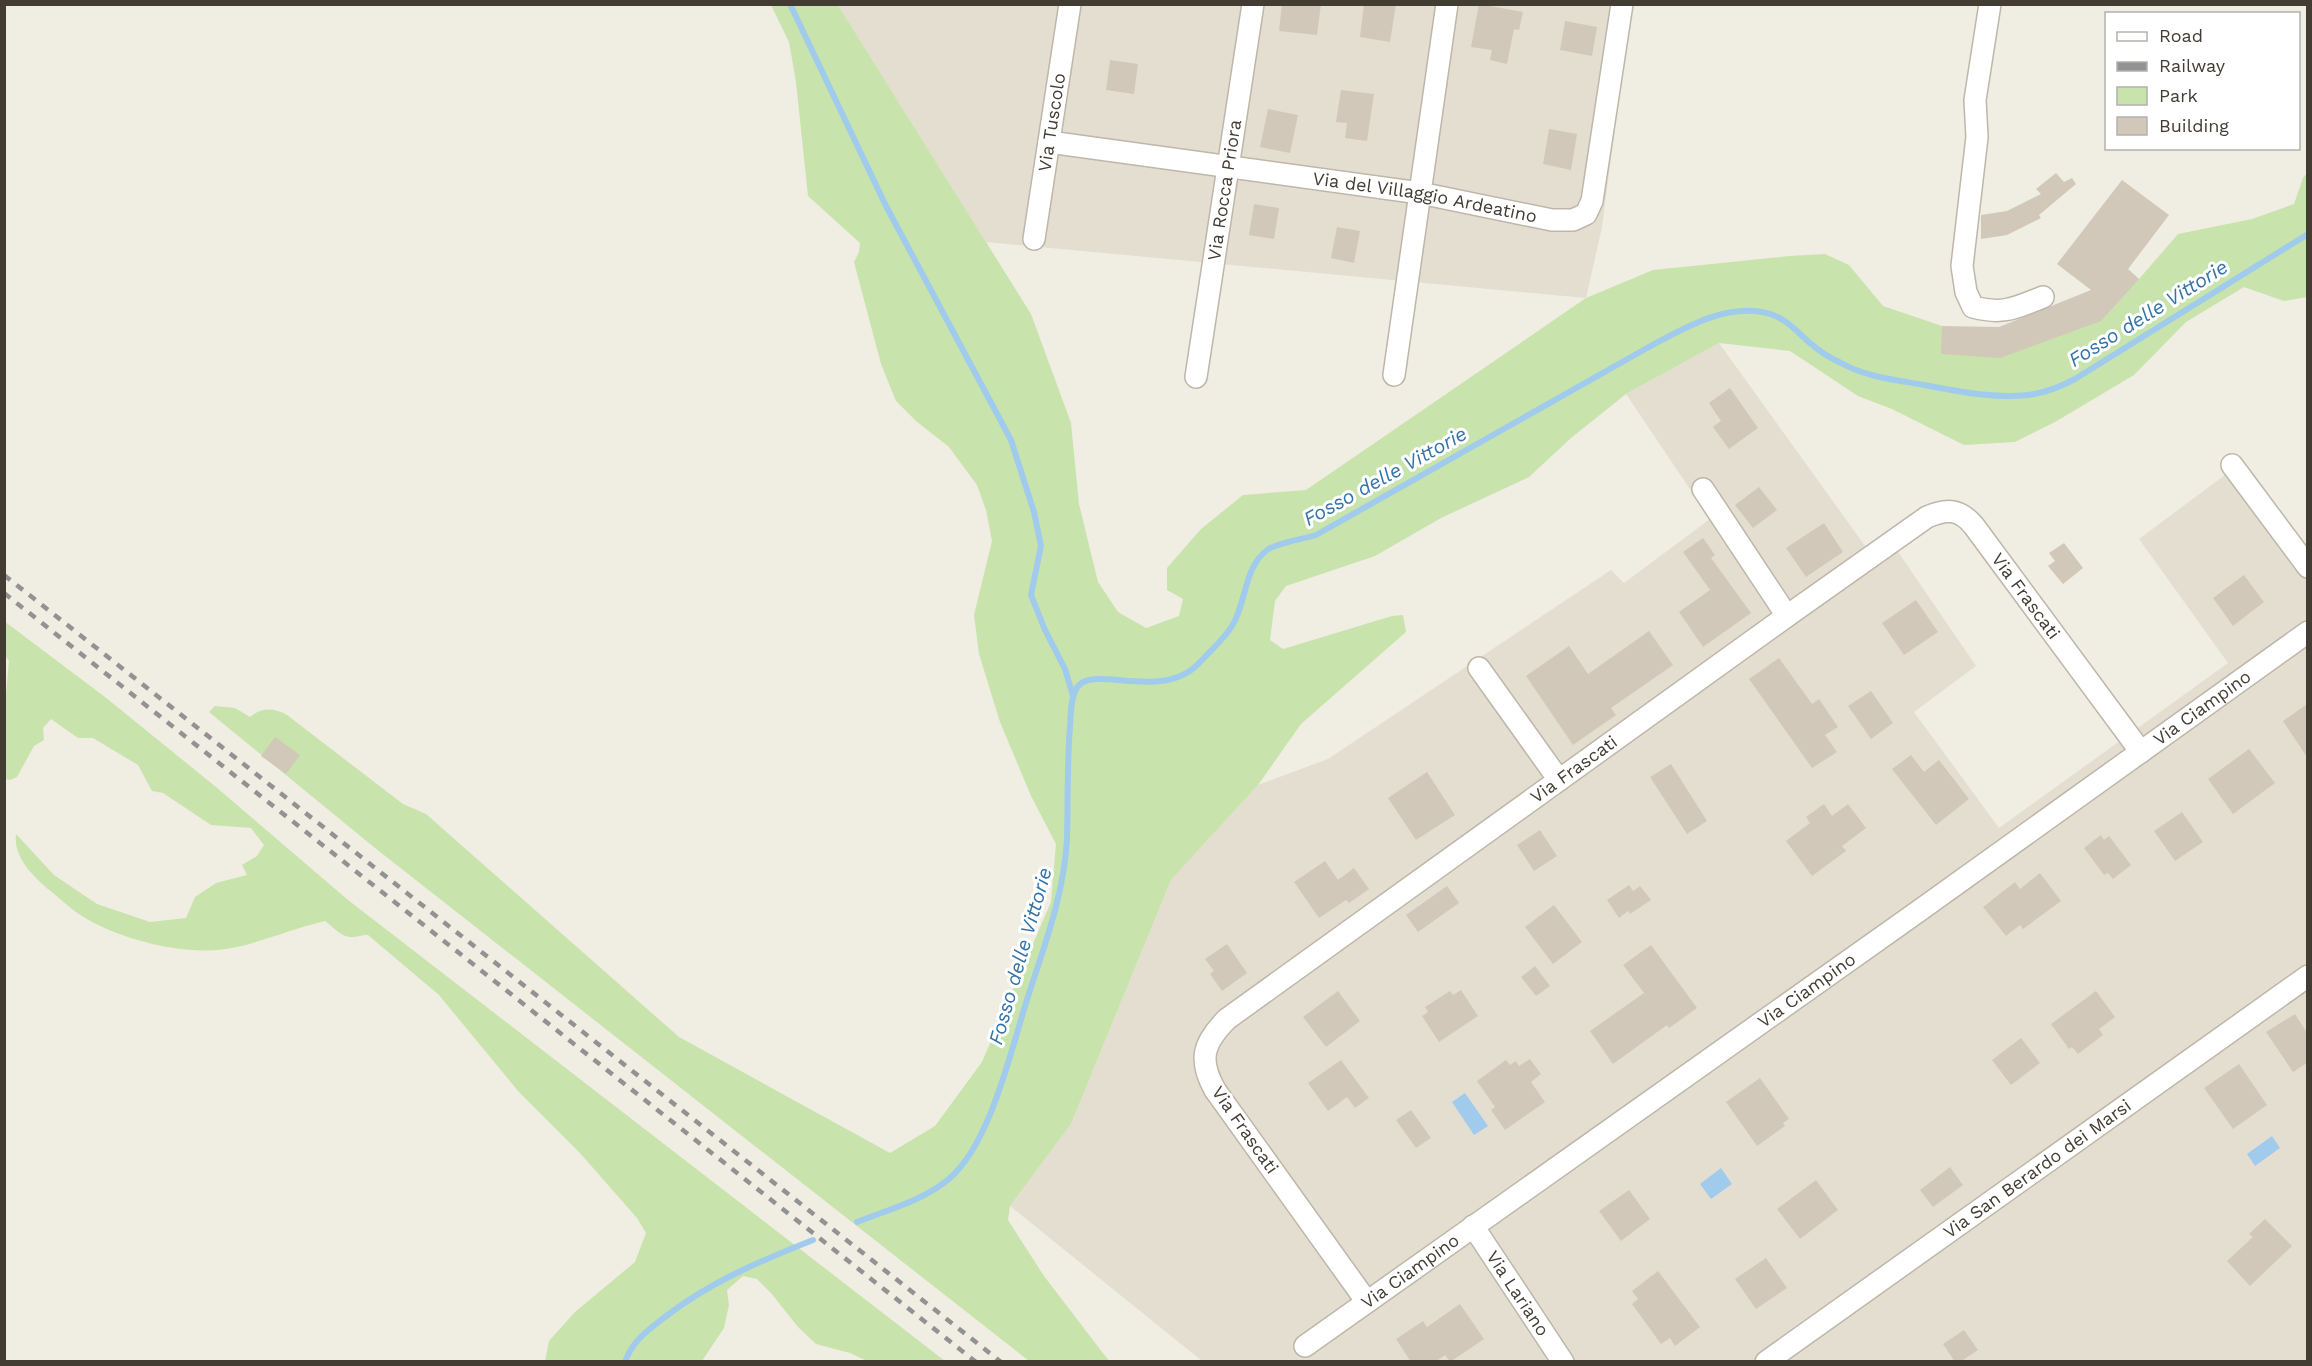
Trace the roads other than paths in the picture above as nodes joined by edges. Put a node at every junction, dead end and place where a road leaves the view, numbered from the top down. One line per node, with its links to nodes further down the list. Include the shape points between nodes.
1 (1070, 4): 6 (street, Via Tuscolo)
2 (1253, 4): 7 (street, Via Rocca Priora)
3 (1447, 4): 8 (street)
4 (1622, 4): 8 (street, Via del Villaggio Ardeatino, via 1592,201 1586,214 1573,220 1552,220)
5 (1990, 4): 10 (street, via 1975,100 1977,137 1962,266 1966,292 1973,307 1986,311 2008,311)
6 (1049, 142): 7 (street, Via del Villaggio Ardeatino); 9 (street, Via Tuscolo)
7 (1228, 166): 8 (street, Via del Villaggio Ardeatino); 12 (street, Via Rocca Priora)
8 (1420, 193): 11 (street)
9 (1034, 239)
10 (2043, 297)
11 (1394, 375)
12 (1196, 377)
13 (2232, 465): 15 (street)
14 (1703, 489): 16 (street)
15 (2307, 567)
16 (1787, 616): 19 (street, Via Frascati, via 1927,518 1944,511 1958,512 1974,526); 20 (street, Via Frascati)
17 (2307, 632): 19 (street, Via Ciampino)
18 (1479, 668): 20 (street)
19 (2141, 752): 22 (street, Via Ciampino)
20 (1559, 780): 23 (street, Via Frascati, via 1227,1019 1209,1039 1205,1065 1215,1090)
21 (2307, 976): 26 (street, Via San Berardo dei Marsi)
22 (1473, 1226): 23 (street, Via Ciampino); 25 (street, Via Lariano)
23 (1367, 1302): 24 (street, Via Ciampino)
24 (1305, 1346)
25 (1563, 1362)
26 (1766, 1362)

